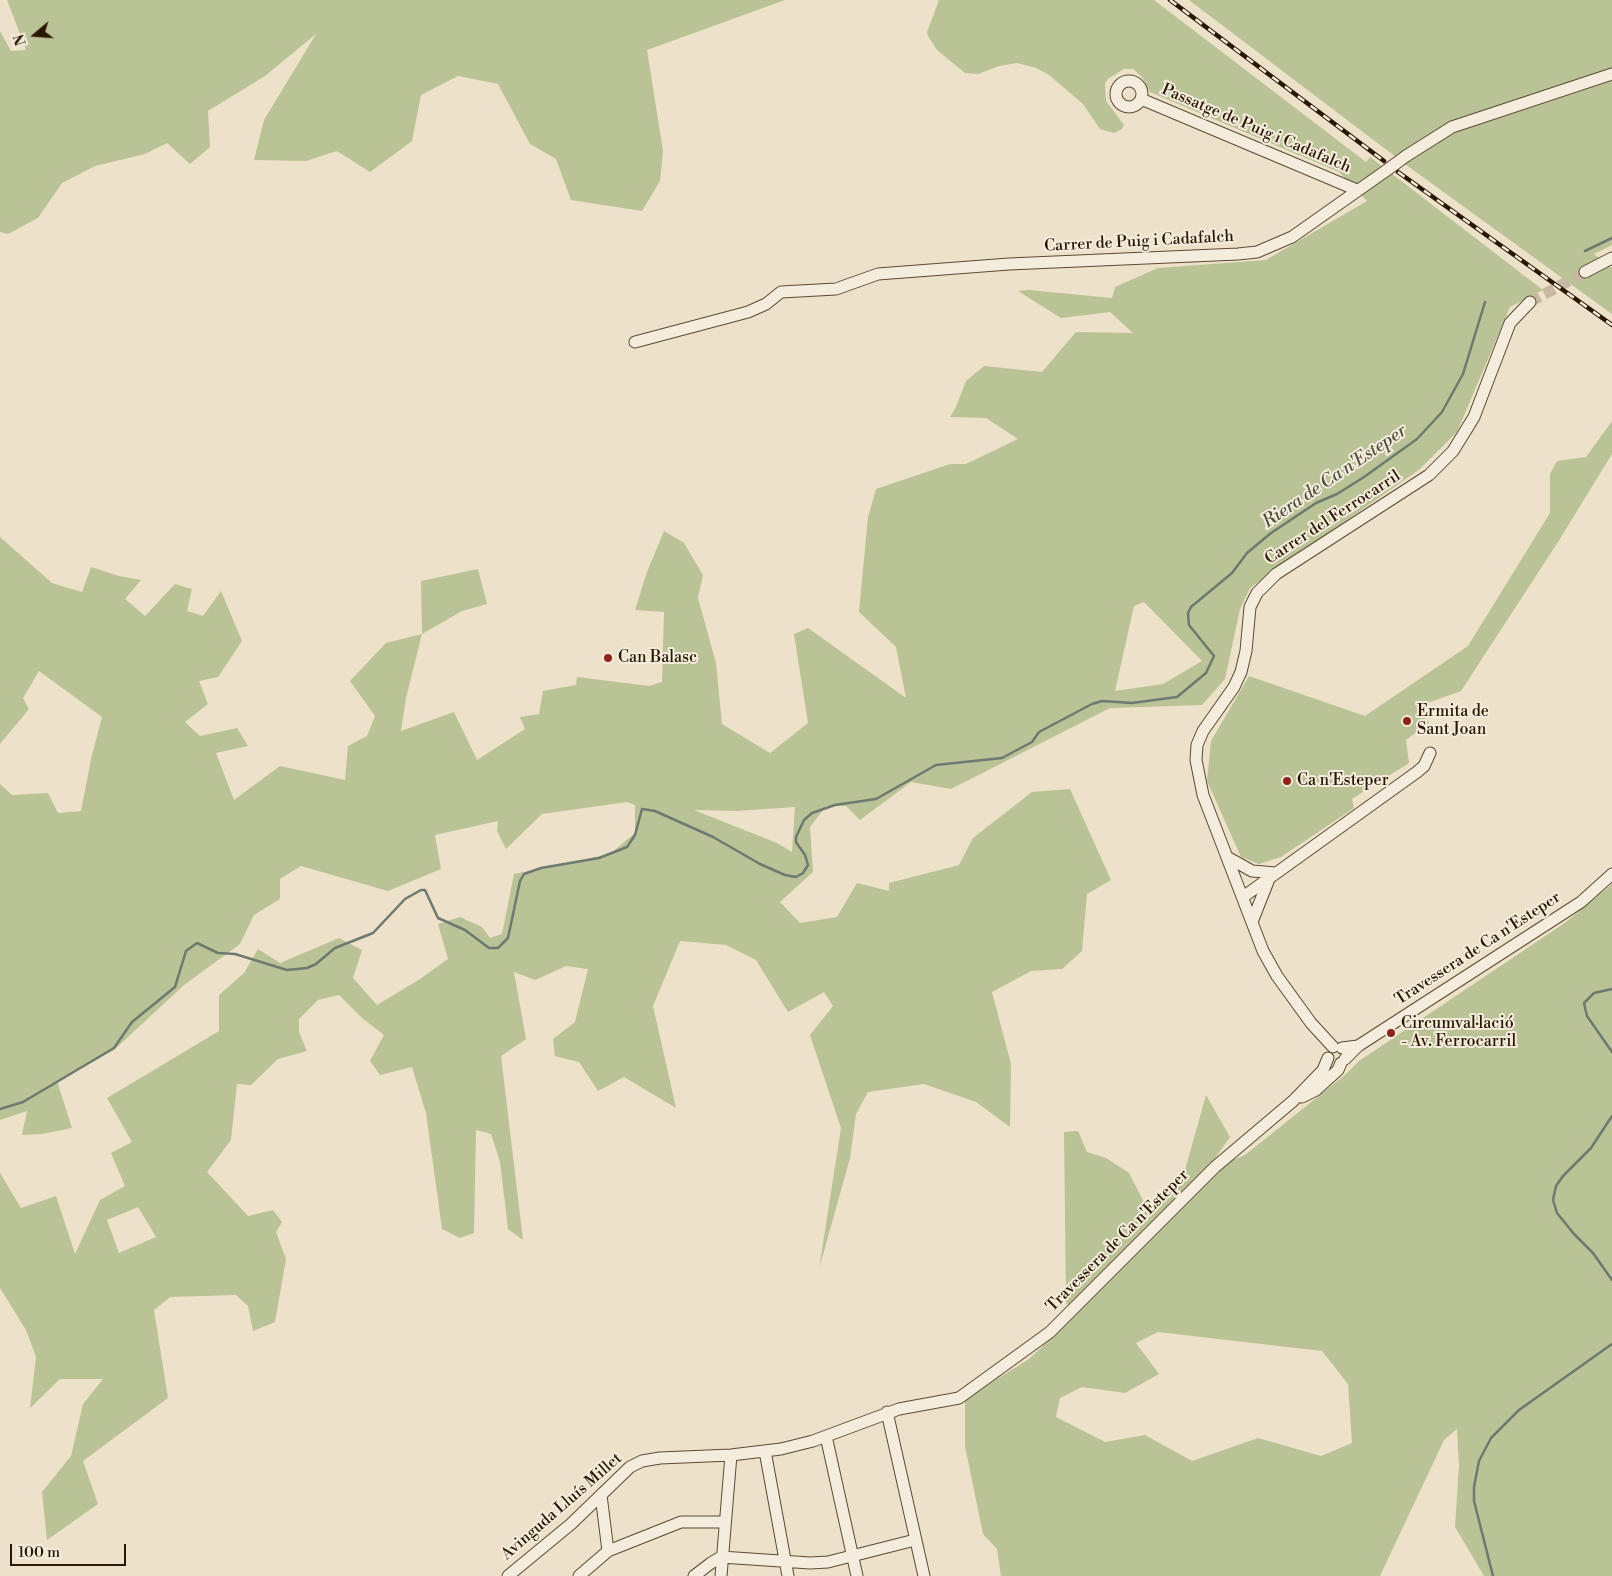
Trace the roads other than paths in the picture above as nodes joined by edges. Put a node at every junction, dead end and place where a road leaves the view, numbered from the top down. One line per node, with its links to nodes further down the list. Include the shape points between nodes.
1 (1612, 74): 3 (street, Carrer de Puig i Cadafalch, bridge, via 1452,127)
2 (1141, 99): 3 (street, Passatge de Puig i Cadafalch)
3 (1357, 190): 7 (street, Carrer de Puig i Cadafalch, via 1292,237 1257,252 878,274 836,289 781,292 748,312)
4 (1612, 258): 5 (street)
5 (1586, 272)
6 (1530, 302): 9 (street, Carrer del Ferrocarril, via 1510,323 1474,417 1453,451 1429,475 1276,574 1257,593 1250,607 1241,672 1197,745 1196,760 1203,795)
7 (635, 342)
8 (1430, 753): 10 (street, via 1417,772)
9 (1227, 857): 10 (street, via 1252,870); 12 (street, Carrer del Ferrocarril)
10 (1271, 874): 12 (street); 13 (street)
11 (1612, 874): 14 (street, Travessera de Ca n'Esteper, via 1581,902 1358,1046)
12 (1242, 894): 13 (street, Carrer del Ferrocarril)
13 (1252, 922): 14 (street, Carrer del Ferrocarril, via 1277,976)
14 (1336, 1055): 15 (street, Travessera de Ca n'Esteper, via 1338,1070 1316,1090 1294,1101 1215,1166 1050,1332)
15 (959, 1398): 16 (street, Avinguda Lluís Millet)
16 (887, 1412): 17 (street, Avinguda Lluís Millet); 22 (street)
17 (826, 1436): 18 (street, Avinguda Lluís Millet, via 800,1445); 25 (street)
18 (765, 1451): 19 (street, Avinguda Lluís Millet); 26 (street)
19 (731, 1455): 20 (street, Avinguda Lluís Millet, via 642,1461 630,1467); 21 (street)
20 (601, 1494): 23 (street); 27 (street, Avinguda Lluís Millet, via 571,1524)
21 (725, 1522): 23 (street, via 681,1522); 24 (street)
22 (915, 1540): 25 (street); 33 (street)
23 (608, 1551): 28 (street)
24 (721, 1557): 26 (street); 29 (street); 30 (street)
25 (852, 1557): 26 (street, via 810,1563); 32 (street)
26 (785, 1560): 31 (street)
27 (508, 1576)
28 (579, 1576)
29 (694, 1576)
30 (721, 1576)
31 (788, 1576)
32 (857, 1576)
33 (924, 1576)

